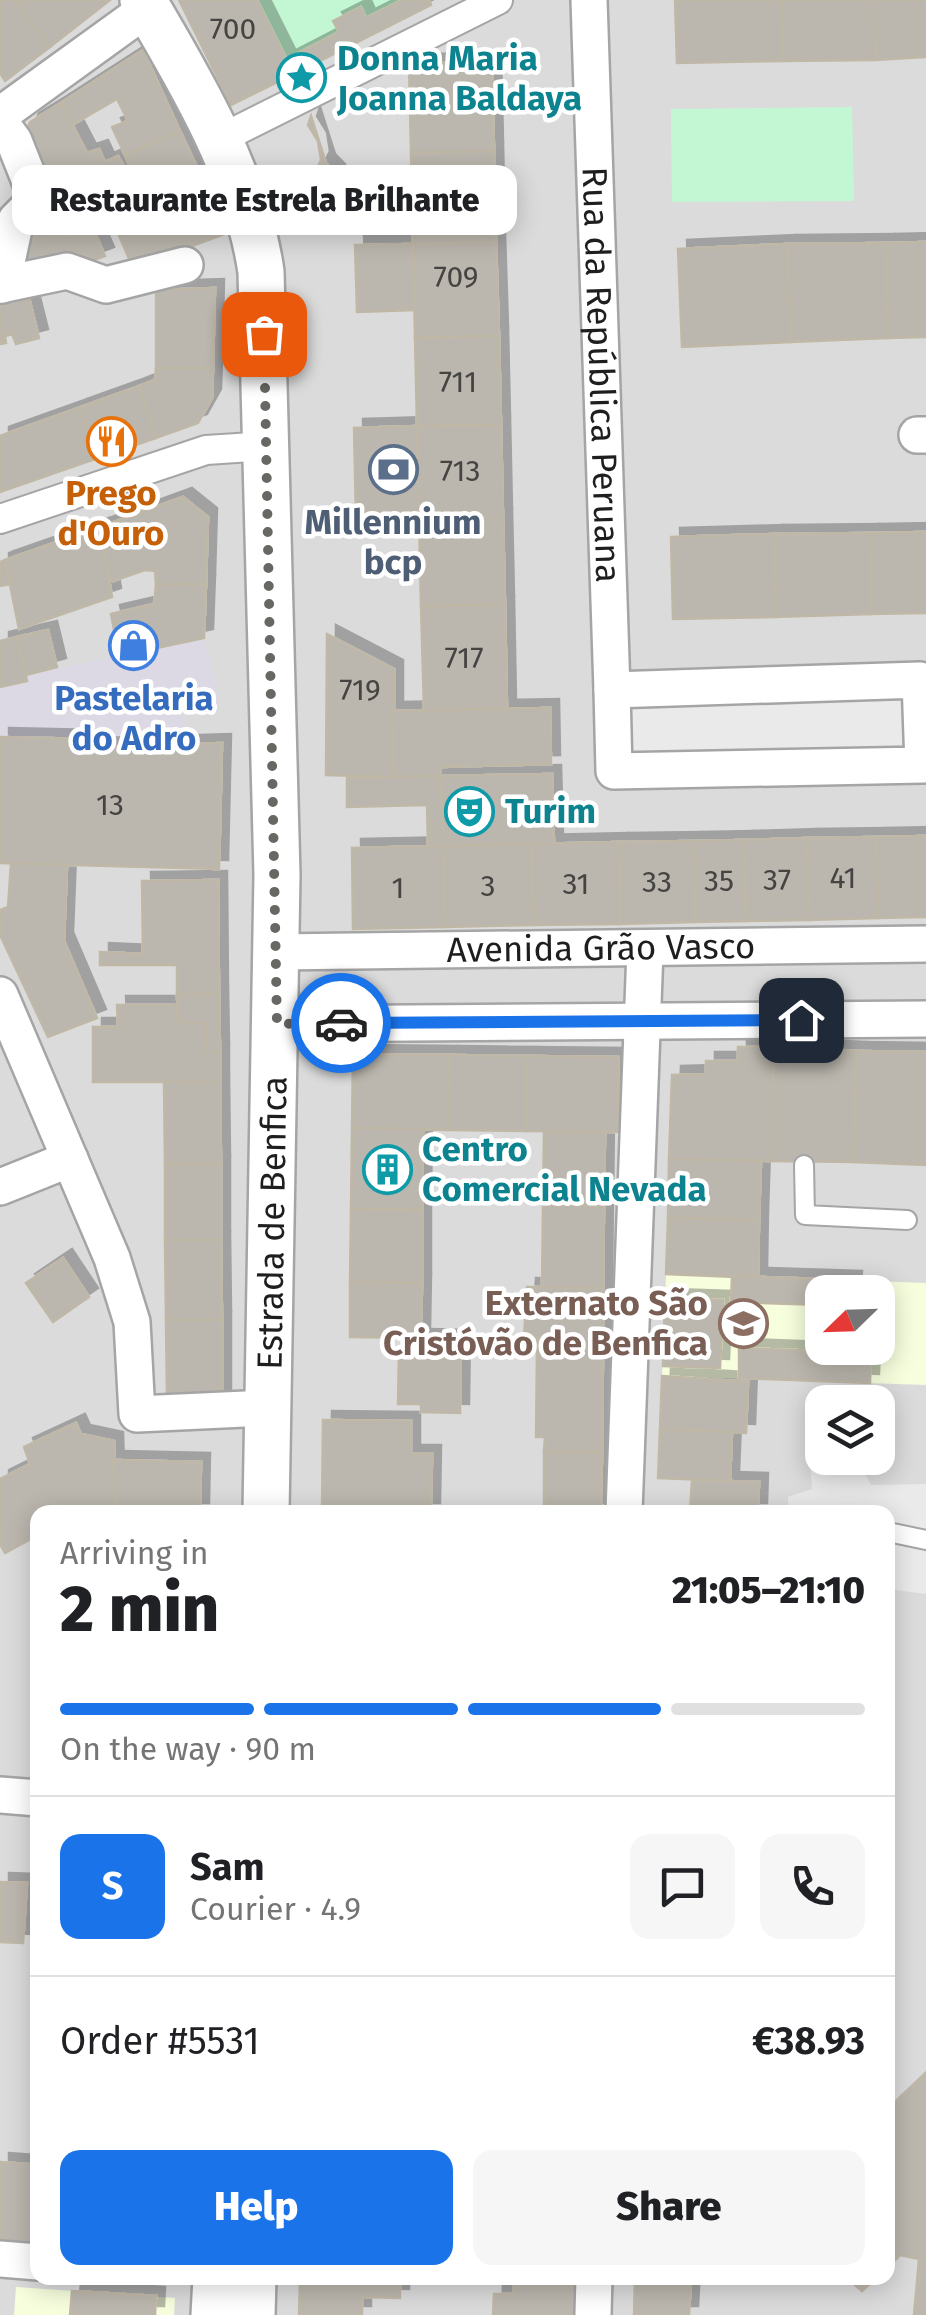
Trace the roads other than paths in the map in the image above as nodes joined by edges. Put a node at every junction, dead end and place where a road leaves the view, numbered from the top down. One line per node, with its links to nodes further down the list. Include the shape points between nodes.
1 (498, 0): 5 (street)
2 (589, 0): 10 (street, Rua da República Peruana)
3 (146, 4): 4 (street); 5 (street, Estrada de Benfica)
4 (0, 119): 7 (street, via 38,199 16,220)
5 (216, 141): 8 (street, Estrada de Benfica, via 258,254)
6 (186, 265): 7 (street, via 106,285 67,270)
7 (1, 285)
8 (267, 446): 9 (street, via 206,450); 13 (street, Estrada de Benfica)
9 (0, 519)
10 (612, 690): 10 (street, Rua da República Peruana, via 614,771 923,765 920,680)
11 (926, 944): 12 (street, Avenida Grão Vasco)
12 (646, 950): 13 (street, Avenida Grão Vasco); 16 (street)
13 (276, 952): 17 (street, Estrada de Benfica)
14 (0, 995): 18 (street)
15 (926, 1019): 16 (street, Avenida Grão Vasco)
16 (642, 1020): 17 (street, Avenida Grão Vasco); 24 (street)
17 (277, 1024): 22 (street, Estrada de Benfica)
18 (70, 1159): 20 (street); 22 (street, via 132,1322 137,1414)
19 (804, 1165): 21 (lane, via 806,1214)
20 (0, 1187)
21 (907, 1220)
22 (269, 1408): 23 (street, Estrada de Benfica)
23 (266, 1505)
24 (624, 1505)
25 (895, 1533): 26 (lane)
26 (926, 1540)
27 (0, 1795): 28 (street)
28 (30, 1797)
29 (0, 2260): 30 (street)
30 (30, 2262)
31 (216, 2285): 34 (street)
32 (254, 2285): 35 (street)
33 (594, 2285): 36 (street)
34 (214, 2315)
35 (252, 2315)
36 (593, 2315)

